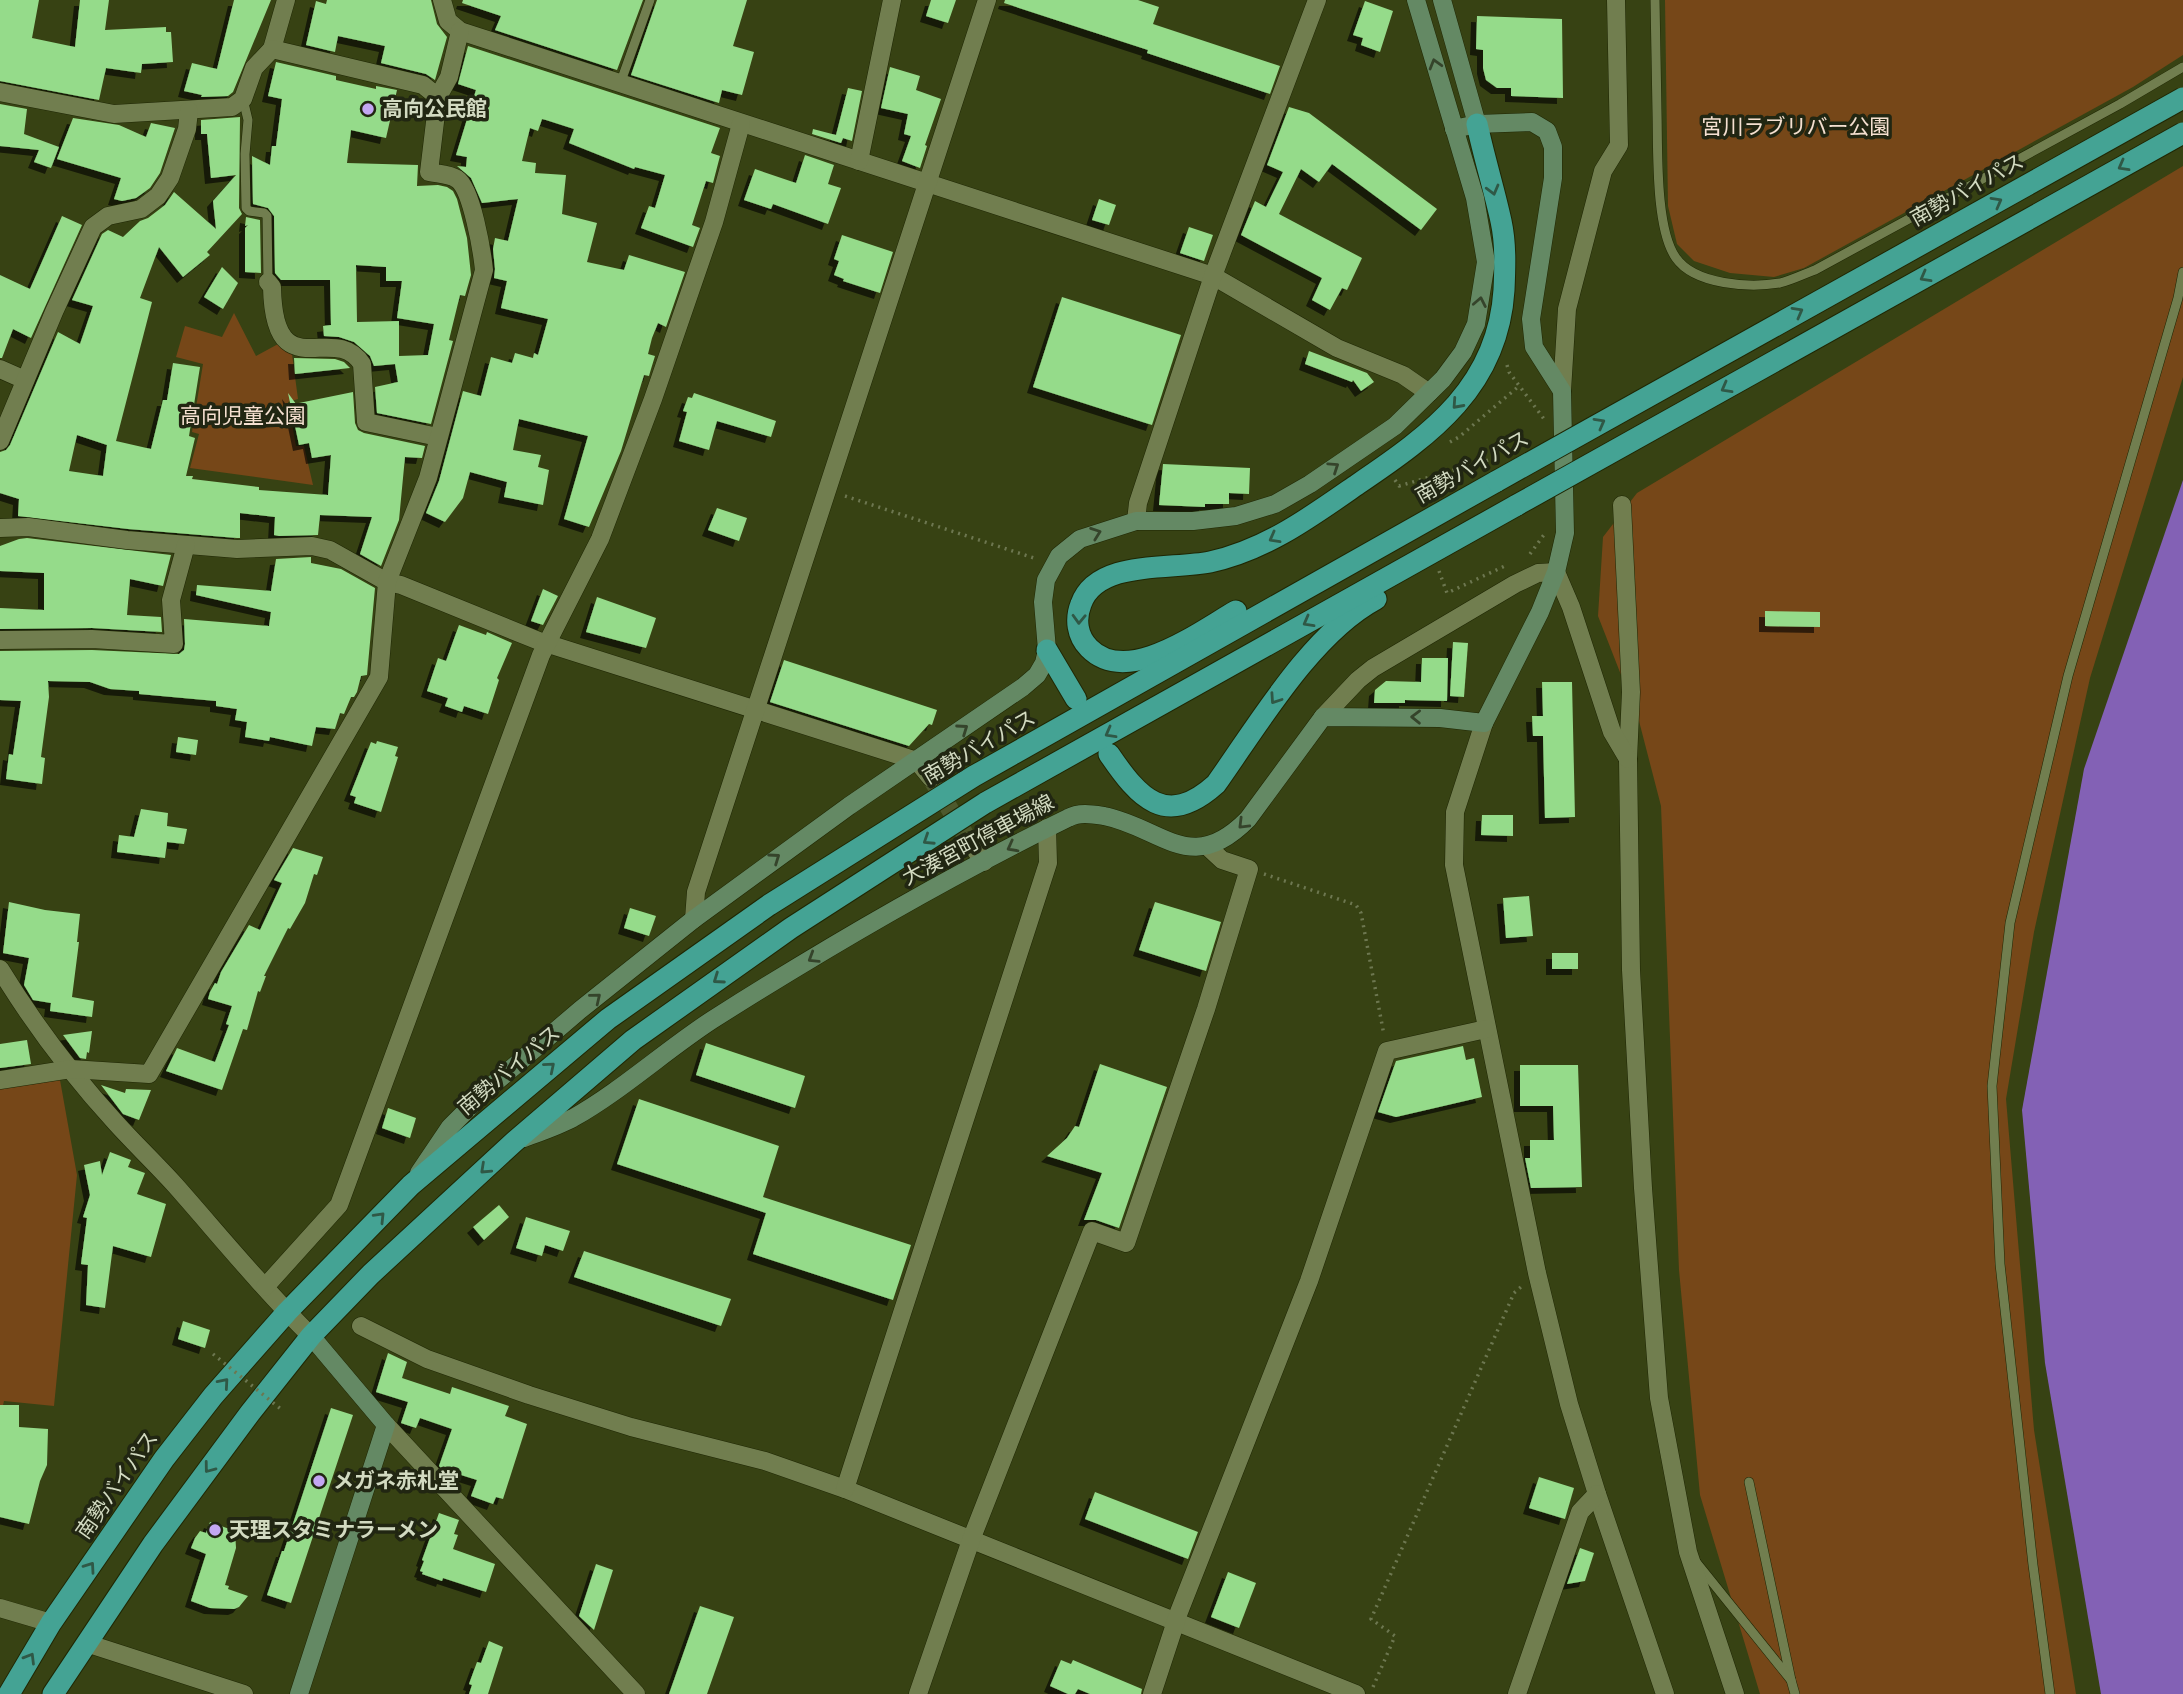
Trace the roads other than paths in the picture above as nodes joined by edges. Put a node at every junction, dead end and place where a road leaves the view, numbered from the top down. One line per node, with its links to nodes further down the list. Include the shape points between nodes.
1 (286, 0): 12 (street)
2 (442, 0): 11 (street, via 448,21)
3 (650, 0): 14 (lane)
4 (892, 0): 24 (street)
5 (987, 0): 25 (street)
6 (1317, 0): 27 (street)
7 (1416, 0): 22 (main road, one-way to 7)
8 (1442, 0): 21 (main road)
9 (1616, 0): 31 (street, via 1619,145 1603,171 1567,309)
10 (1655, 0): 13 (lane, via 1661,216 1675,258 1704,279 1734,284 1780,283 1815,270)
11 (460, 31): 14 (street); 16 (street, via 449,77)
12 (272, 49): 16 (street, via 423,85); 18 (street, via 254,68)
13 (2183, 67)
14 (620, 84): 20 (street)
15 (0, 92): 19 (street, via 114,114)
16 (438, 97): 33 (street, via 429,172 461,183 479,237 484,270)
17 (2183, 98): 35 (highway, 南勢バイパス, one-way to 17, bridge)
18 (243, 99): 19 (street, via 232,107); 28 (lane, via 248,120 246,208 267,216)
19 (189, 111): 30 (street, via 170,178 158,196 141,209 108,216 93,227)
20 (741, 124): 24 (street); 44 (street, via 714,222 653,399 600,539)
21 (1477, 124): 22 (main road); 31 (main road, via 1532,122 1547,131 1553,147 1553,178 1531,319 1534,347); 35 (highway, one-way to 35, via 1506,256 1498,334 1471,388 1415,445 1270,541 1232,557 1125,571 1099,582 1082,600 1079,634 1092,652 1111,660 1133,663 1153,657 1420,509)
22 (1454, 128): 32 (main road, one-way to 22, via 1463,352 1476,324 1486,262 1475,198)
23 (2183, 133): 36 (highway, one-way to 36, bridge)
24 (859, 161): 25 (street)
25 (926, 183): 27 (street); 47 (street)
26 (2183, 272): 92 (lane, via 2065,689 2010,923 1992,1086 2000,1264)
27 (1213, 276): 32 (street, via 1337,348 1403,375); 38 (street, via 1138,503)
28 (268, 282): 33 (street, via 273,310 287,342 303,349 344,348 362,363 366,422)
29 (0, 369): 30 (street)
30 (25, 380): 34 (street)
31 (1562, 391): 41 (main road, via 1565,533)
32 (1429, 393): 38 (main road, one-way to 32, via 1226,517 1275,504 1395,426)
33 (438, 437): 42 (street, via 428,478)
34 (0, 441)
35 (1497, 481): 64 (highway, 南勢バイパス, one-way to 35, via 608,1019 769,905 974,776)
36 (1517, 505): 50 (highway, one-way to 50, via 1434,567 1362,606 1340,624 1285,684 1205,794 1180,806 1159,804 1140,794); 63 (highway, one-way to 63, via 985,803 791,928 633,1040)
37 (1622, 505): 51 (street, via 1631,692)
38 (1136, 522): 45 (main road, one-way to 38, via 1043,602 1046,580 1059,556 1080,539)
39 (0, 528): 40 (street, via 28,527)
40 (186, 545): 42 (street, via 237,549 312,545); 43 (street, via 170,600 174,644)
41 (1556, 572): 48 (street, via 1538,573 1515,584 1373,668); 49 (main road); 51 (street, via 1612,732)
42 (387, 582): 44 (street); 61 (street, via 379,677 149,1074)
43 (0, 640)
44 (548, 643): 47 (street); 65 (street, via 339,1205)
45 (1047, 650): 46 (highway); 52 (main road, one-way to 45, via 1023,687 1045,663)
46 (1076, 699)
47 (754, 710): 52 (street); 58 (street, via 696,892)
48 (1323, 717): 49 (main road, one-way to 48); 56 (main road, 大湊宮町停車場線, one-way to 56, via 1248,819 1236,832)
49 (1484, 723): 60 (street, via 1455,812 1454,865)
50 (1109, 754)
51 (1628, 759): 74 (street, via 1631,970 1643,1188 1659,1398)
52 (917, 761): 53 (street); 58 (main road, one-way to 52)
53 (931, 778)
54 (1047, 828): 56 (main road, 大湊宮町停車場線, via 1076,814 1093,814 1135,826 1174,845); 57 (main road, 大湊宮町停車場線, one-way to 57); 71 (street, via 1048,863)
55 (969, 841): 57 (street)
56 (1206, 846): 73 (street, via 1222,860 1249,869 1206,1009 1126,1243 1092,1231)
57 (984, 862): 63 (main road, 大湊宮町停車場線, one-way to 63, via 884,916 721,1015 572,1118)
58 (694, 919): 64 (main road, one-way to 58, via 450,1127 490,1087)
59 (0, 969): 61 (street)
60 (1486, 1029): 72 (street, via 1537,1273); 76 (street, via 1387,1051 1309,1281)
61 (71, 1069): 62 (street); 65 (street)
62 (0, 1080)
63 (514, 1142): 68 (highway, one-way to 68)
64 (411, 1185): 66 (highway, 南勢バイパス, one-way to 64)
65 (265, 1287): 66 (street)
66 (286, 1312): 68 (street); 77 (highway, 南勢バイパス, one-way to 66, via 164,1460)
67 (361, 1326): 71 (street, via 427,1359 529,1395 765,1461)
68 (311, 1336): 69 (main road); 78 (highway, one-way to 78, via 200,1480)
69 (386, 1425): 83 (main road); 84 (street)
70 (1749, 1482): 79 (lane)
71 (845, 1489): 73 (street)
72 (1597, 1494): 88 (street, via 1580,1512); 89 (street)
73 (971, 1540): 76 (street); 85 (street)
74 (1688, 1552): 79 (lane); 90 (street)
75 (0, 1608): 77 (street)
76 (1176, 1621): 86 (street); 87 (street)
77 (51, 1623): 80 (highway, 南勢バイパス, one-way to 77)
78 (86, 1643): 81 (highway); 82 (street)
79 (1791, 1680): 91 (lane)
80 (9, 1694)
81 (53, 1694)
82 (244, 1694)
83 (299, 1694)
84 (636, 1694)
85 (918, 1694)
86 (1152, 1694)
87 (1356, 1694)
88 (1517, 1694)
89 (1665, 1694)
90 (1735, 1694)
91 (1796, 1694)
92 (2050, 1694)

